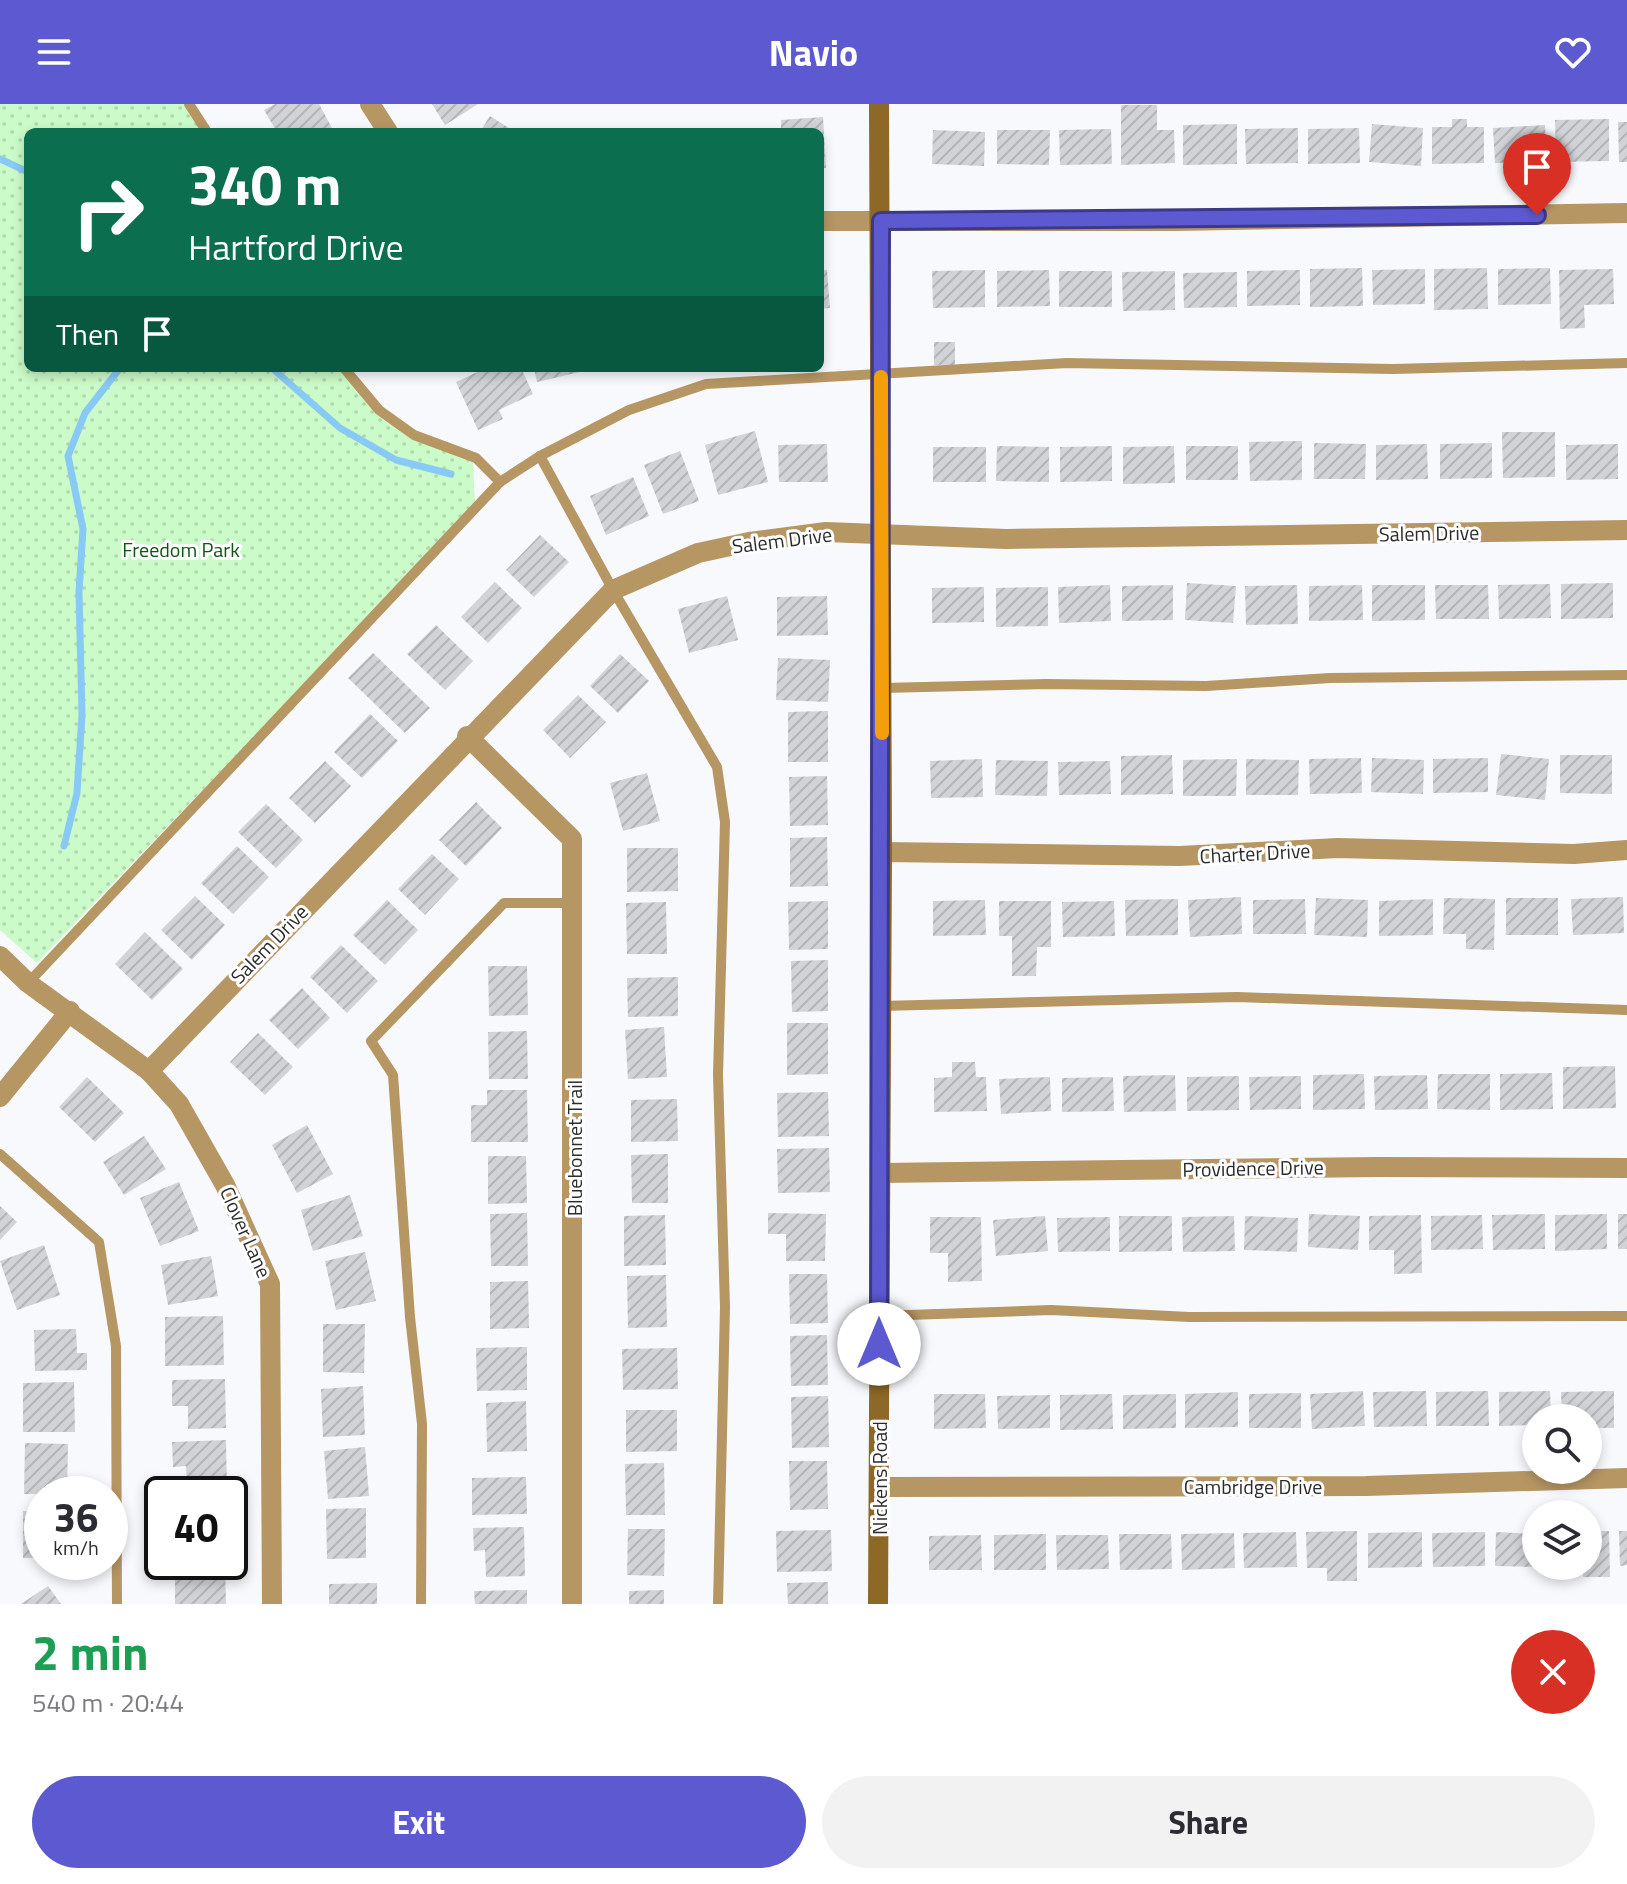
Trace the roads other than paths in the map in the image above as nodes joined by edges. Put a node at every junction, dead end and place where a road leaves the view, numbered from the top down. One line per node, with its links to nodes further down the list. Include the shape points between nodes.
1 (189, 104): 4 (lane)
2 (370, 104): 5 (street)
3 (879, 104): 8 (street, Nickens Road)
4 (204, 128)
5 (385, 128)
6 (1627, 213): 8 (street)
7 (824, 221): 8 (street)
8 (881, 221): 11 (street, Nickens Road)
9 (1627, 363): 11 (lane, via 1393,369 1067,363)
10 (347, 372): 13 (lane, via 379,410 414,435 476,458)
11 (881, 372): 12 (lane, via 706,384 629,410); 15 (street, Nickens Road)
12 (540, 456): 13 (lane); 16 (lane)
13 (500, 482): 24 (lane)
14 (1627, 530): 15 (street, Salem Drive)
15 (882, 536): 16 (street, Salem Drive, via 826,532 749,542 698,553); 18 (street, Nickens Road)
16 (613, 590): 19 (street, Salem Drive); 41 (lane, via 717,767 725,822 718,1075 725,1307)
17 (1627, 675): 18 (lane)
18 (882, 688): 21 (street, Nickens Road)
19 (467, 736): 22 (street, Bluebonnet Trail, via 572,839); 28 (street, Salem Drive)
20 (1627, 850): 21 (street, Charter Drive, via 1574,854 1338,848 1180,856)
21 (882, 852): 25 (street, Nickens Road)
22 (575, 903): 39 (lane, via 504,903 371,1041 393,1075 422,1424); 40 (street, Bluebonnet Trail)
23 (0, 956): 24 (street, Clover Lane)
24 (28, 983): 27 (street, Clover Lane)
25 (881, 1006): 26 (lane, via 1237,997); 32 (street, Nickens Road)
26 (1627, 1010)
27 (70, 1011): 28 (street, Clover Lane); 29 (street)
28 (149, 1071): 38 (street, Clover Lane, via 179,1104 225,1185 270,1284)
29 (0, 1097)
30 (0, 1154): 37 (lane, via 99,1242 116,1346)
31 (1627, 1168): 32 (street, Providence Drive)
32 (880, 1173): 33 (street, Nickens Road)
33 (879, 1316): 34 (lane, via 1051,1310 1189,1317); 36 (street, Nickens Road)
34 (1627, 1316)
35 (1627, 1478): 36 (street, Cambridge Drive, via 1366,1486)
36 (879, 1487): 42 (street, Nickens Road)
37 (117, 1604)
38 (272, 1604)
39 (421, 1604)
40 (572, 1604)
41 (718, 1604)
42 (878, 1604)

